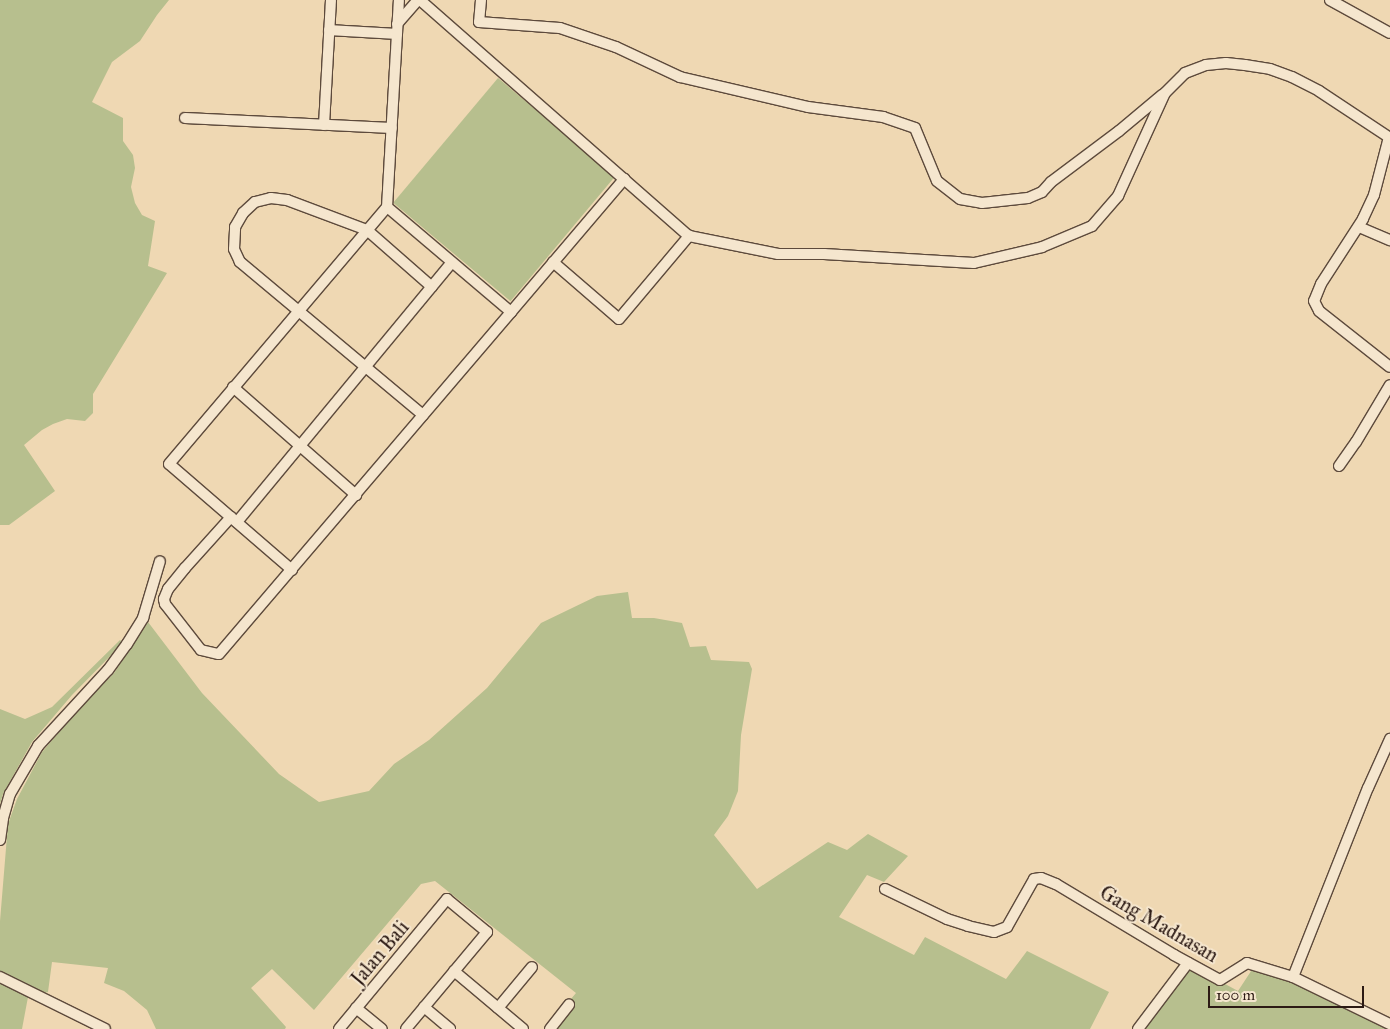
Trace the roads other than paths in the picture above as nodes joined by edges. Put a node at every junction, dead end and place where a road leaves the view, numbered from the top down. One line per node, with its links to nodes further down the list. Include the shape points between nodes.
1 (331, 0): 7 (street)
2 (399, 0): 6 (street)
3 (419, 0): 6 (street); 14 (street)
4 (481, 0): 9 (street, via 479,22 560,28 616,47 680,77 808,106 883,117 914,128 938,181 960,200 982,203 1028,198 1042,192)
5 (1330, 0): 8 (street)
6 (397, 29): 7 (street); 12 (street)
7 (329, 30): 11 (street)
8 (1390, 33)
9 (1165, 93): 13 (street, via 1185,73 1206,66 1245,64 1277,72 1319,91); 18 (street, via 1118,196 1092,226 1042,247 974,263 778,254)
10 (185, 118): 11 (street)
11 (324, 125): 12 (street)
12 (392, 128): 15 (street)
13 (1389, 137): 16 (street, via 1374,195)
14 (624, 179): 18 (street); 21 (street)
15 (387, 207): 17 (street); 20 (street)
16 (1359, 227): 19 (street); 26 (street, via 1321,284 1314,301 1319,311)
17 (367, 230): 22 (street); 23 (street); 23 (street, via 279,198 256,202 243,213 233,234 236,256)
18 (689, 236): 21 (street, via 619,319)
19 (1390, 240)
20 (452, 262): 22 (street); 24 (street)
21 (553, 262): 24 (street)
22 (432, 286): 25 (street)
23 (298, 311): 25 (street); 28 (street)
24 (510, 312): 29 (street)
25 (365, 367): 29 (street); 30 (street)
26 (1390, 367)
27 (1390, 385): 31 (street)
28 (233, 387): 30 (street); 33 (street, via 169,464)
29 (423, 415): 32 (street)
30 (300, 446): 32 (street); 33 (street)
31 (1339, 466)
32 (356, 495): 35 (street)
33 (234, 519): 35 (street); 35 (street, via 185,568 164,597 165,604 201,650 219,654 224,651)
34 (160, 561): 37 (street, via 143,618 127,644 108,670 38,746 15,786 3,818)
35 (292, 570)
36 (1390, 739): 43 (street)
37 (0, 840)
38 (885, 889): 39 (street, Gang Madnasan, via 947,919 981,930 1000,931 1012,920 1034,879 1041,878)
39 (1188, 963): 43 (street, Gang Madnasan, via 1220,980 1246,962); 56 (street)
40 (532, 967): 47 (street)
41 (454, 971): 45 (street); 46 (street, Jalan Bali, via 487,932 447,899); 47 (street)
42 (0, 977): 49 (street)
43 (1293, 977): 48 (street, Gang Madnasan)
44 (569, 1005): 55 (street)
45 (424, 1007): 52 (street); 53 (street)
46 (356, 1008): 50 (street, Jalan Bali); 51 (street)
47 (498, 1008): 54 (street)
48 (1390, 1024)
49 (105, 1029)
50 (339, 1029)
51 (382, 1029)
52 (406, 1029)
53 (450, 1029)
54 (523, 1029)
55 (550, 1029)
56 (1138, 1029)

